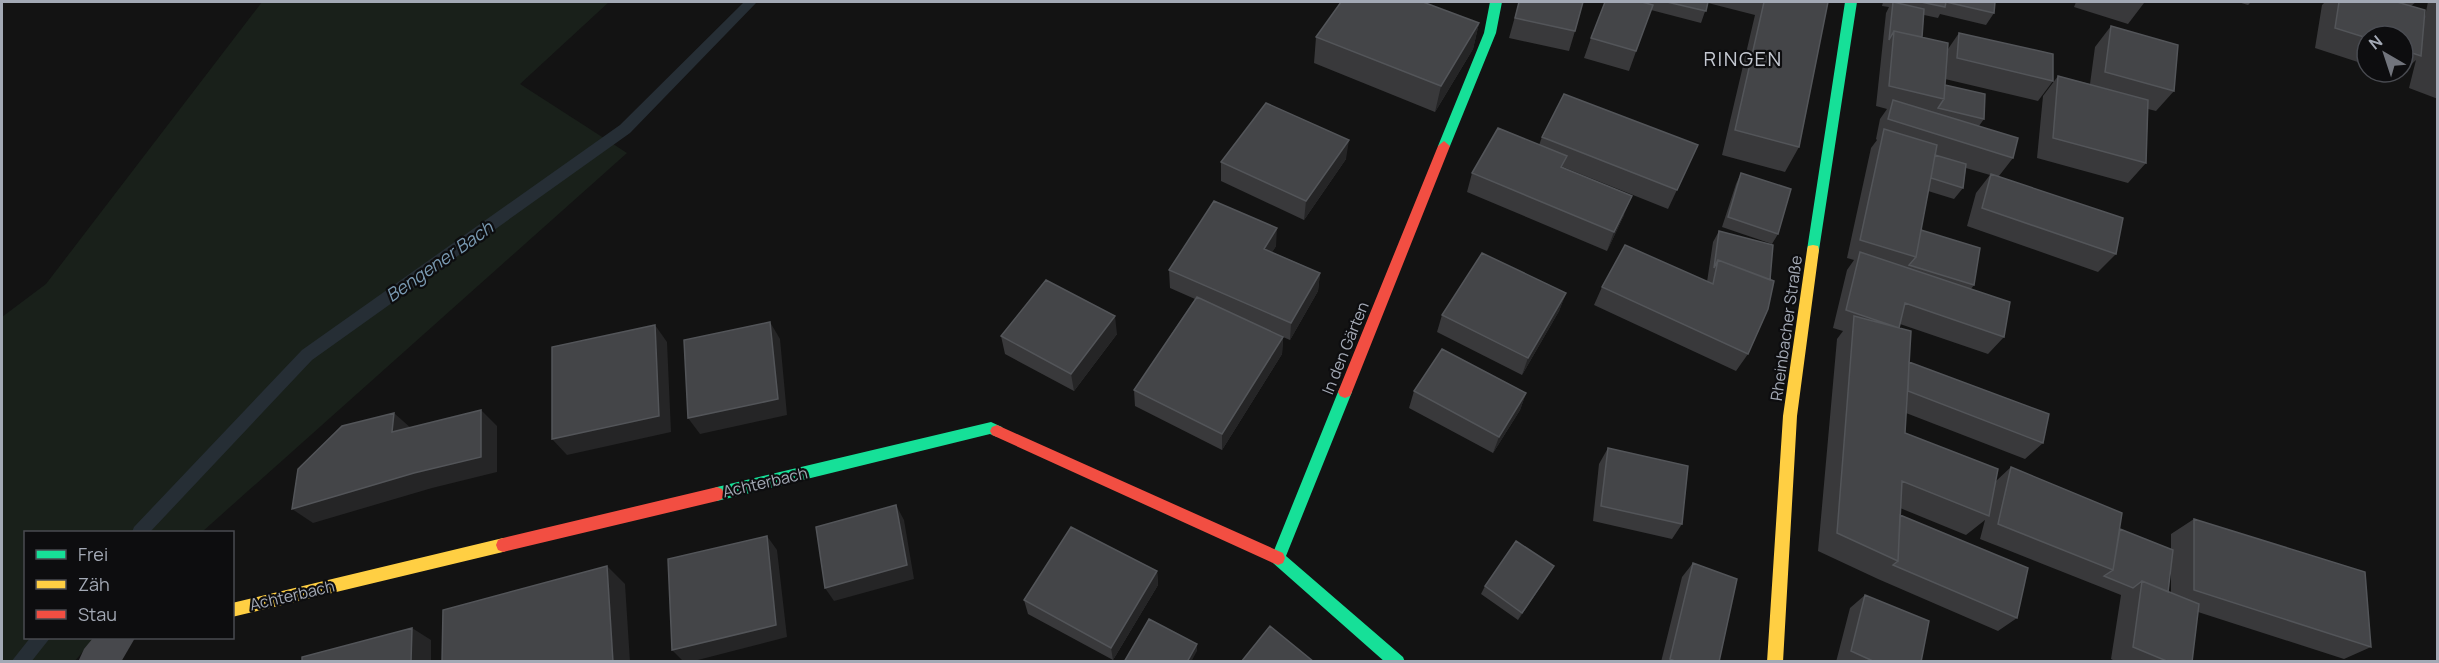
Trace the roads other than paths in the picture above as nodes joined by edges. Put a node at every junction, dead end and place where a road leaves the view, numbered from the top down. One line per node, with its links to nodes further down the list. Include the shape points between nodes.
1 (1496, 2): 3 (street, In den Gärten, via 1490,33)
2 (1851, 2): 8 (street, Rheinbacher Straße, via 1790,416)
3 (1278, 558): 4 (street, Achterbach, via 991,428); 7 (street)
4 (234, 610)
5 (115, 639): 6 (street)
6 (97, 662)
7 (1397, 662)
8 (1775, 662)

